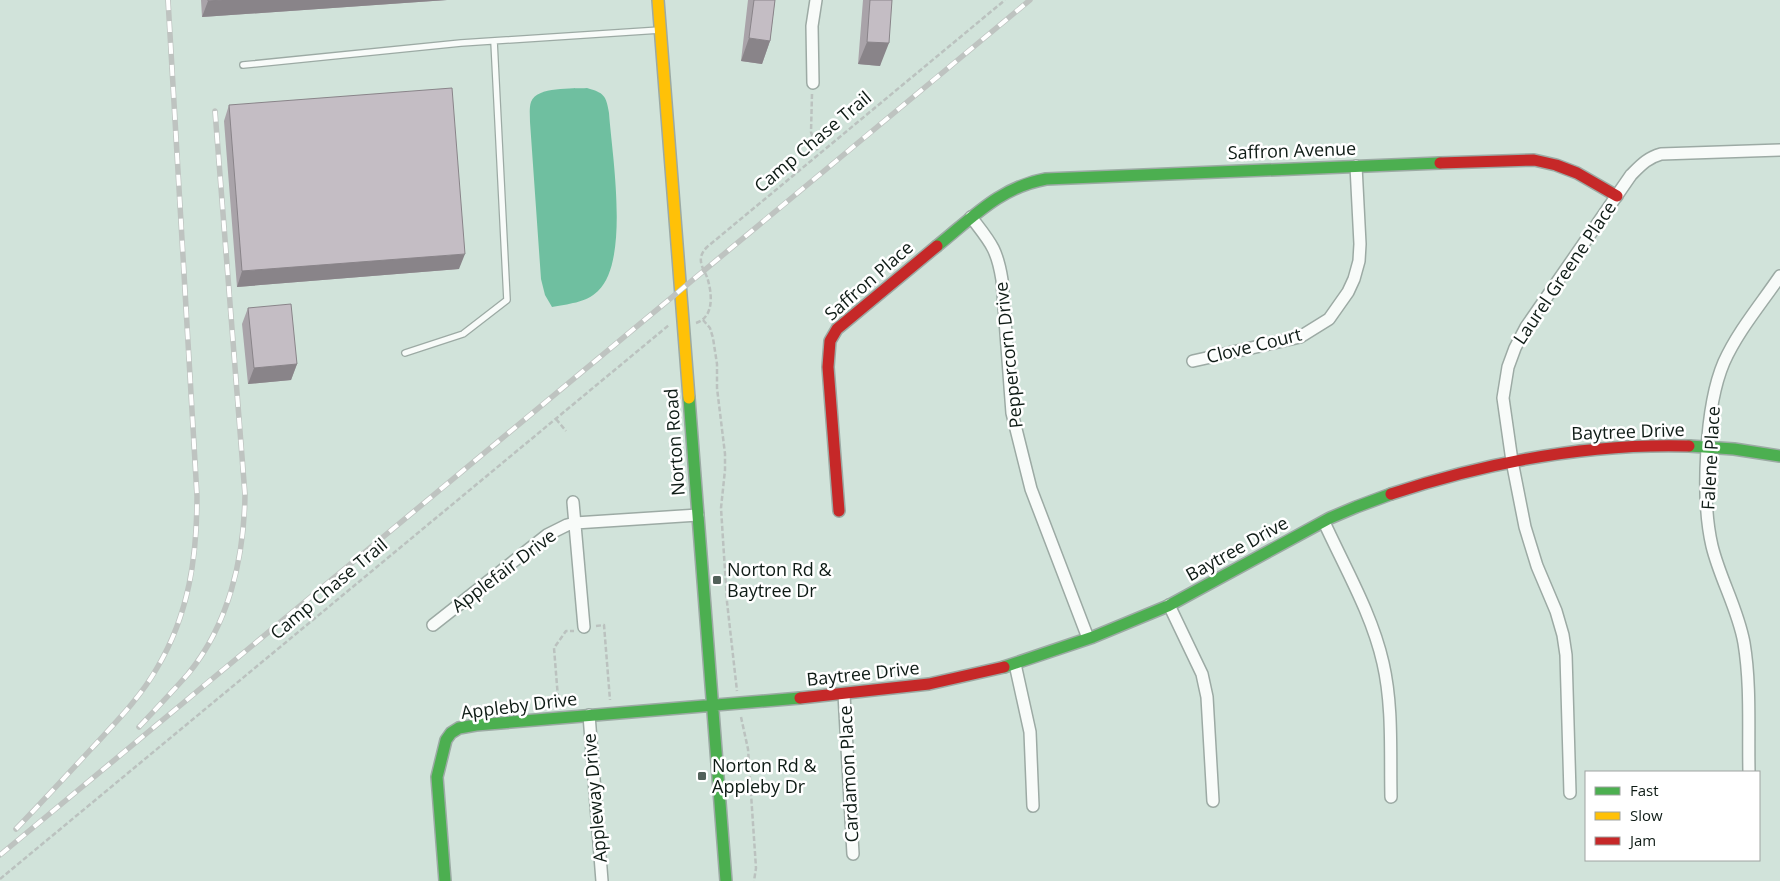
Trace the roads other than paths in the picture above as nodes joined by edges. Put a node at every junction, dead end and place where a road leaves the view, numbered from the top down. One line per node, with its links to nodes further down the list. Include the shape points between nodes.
1 (658, 0): 3 (street, Norton Road)
2 (816, 0): 6 (street, via 812,26)
3 (660, 30): 4 (lane); 19 (street, Norton Road)
4 (494, 41): 5 (lane); 12 (lane, via 507,300 463,334)
5 (243, 65)
6 (813, 83)
7 (1780, 150): 9 (street, Laurel Greene Place, via 1661,154 1644,161)
8 (1356, 166): 9 (street, Saffron Avenue, via 1534,160 1554,163); 10 (street, Saffron Avenue, via 1056,177 1022,183 1006,190); 13 (street, Clove Court, via 1359,261 1348,292 1329,319 1300,337)
9 (1617, 196): 16 (street, Laurel Greene Place, via 1526,327 1515,348 1503,398)
10 (971, 217): 18 (street, Saffron Place, via 846,320 830,341 828,367); 25 (street, Peppercorn Drive, via 994,248 998,260 1012,413 1031,489)
11 (1780, 276): 14 (street, Falene Place, via 1737,338 1724,363 1714,394)
12 (405, 353)
13 (1193, 361)
14 (1708, 448): 15 (street, Baytree Drive); 16 (street, Baytree Drive, via 1646,445 1552,453); 30 (street, Falene Place, via 1707,516 1718,566 1744,643)
15 (1780, 456)
16 (1512, 461): 20 (street, Baytree Drive, via 1454,473 1375,499); 31 (street, Laurel Greene Place, via 1525,527 1563,634)
17 (573, 502): 21 (street)
18 (839, 511)
19 (698, 515): 21 (street, Applefair Drive); 28 (street, Norton Road)
20 (1324, 522): 22 (street, Baytree Drive); 32 (street, via 1372,625 1383,663 1389,701)
21 (575, 523): 23 (street, Applefair Drive, via 547,535); 24 (street)
22 (1169, 606): 25 (street, Baytree Drive); 33 (street, via 1202,674 1210,716)
23 (433, 625)
24 (584, 627)
25 (1088, 638): 26 (street, Baytree Drive)
26 (1015, 664): 27 (street, Baytree Drive, via 926,685); 34 (street, via 1030,732)
27 (844, 694): 28 (street, Baytree Drive); 35 (street, Cardamon Place)
28 (713, 706): 29 (street, Appleby Drive); 38 (street, Norton Road)
29 (589, 715): 36 (street, Appleby Drive, via 476,725 451,733 446,740 437,777); 37 (street, Appleway Drive)
30 (1749, 771)
31 (1570, 793)
32 (1391, 797)
33 (1214, 801)
34 (1034, 806)
35 (854, 854)
36 (445, 881)
37 (602, 881)
38 (726, 881)

